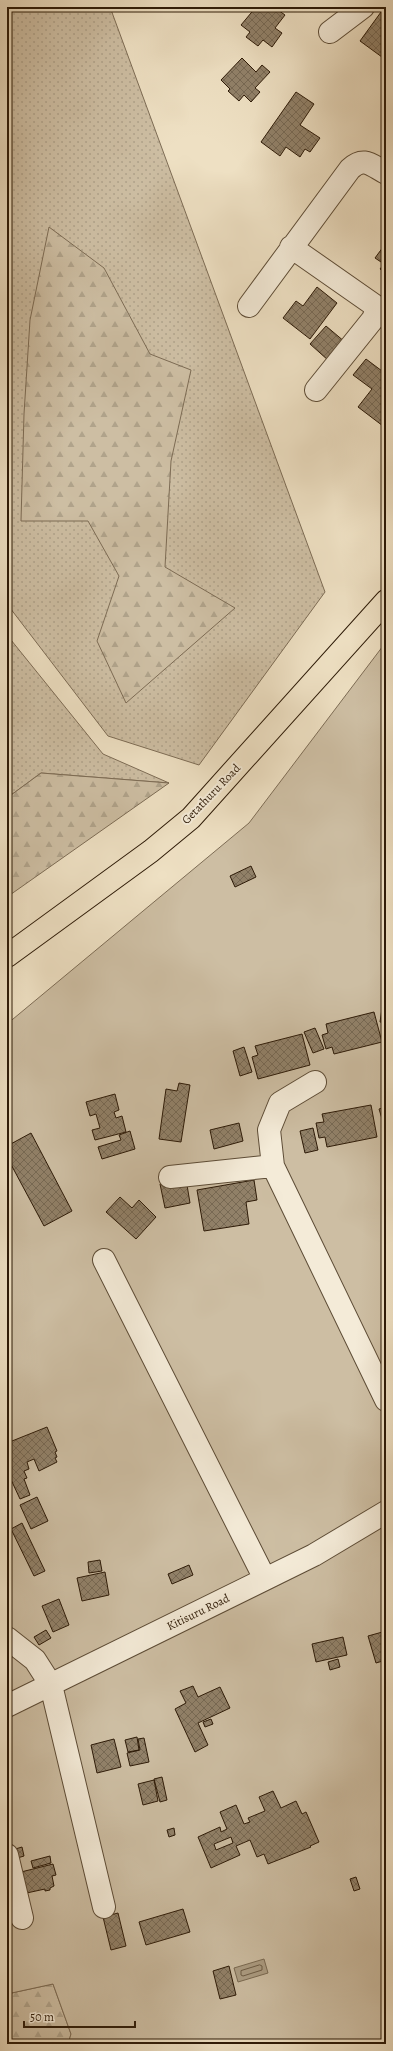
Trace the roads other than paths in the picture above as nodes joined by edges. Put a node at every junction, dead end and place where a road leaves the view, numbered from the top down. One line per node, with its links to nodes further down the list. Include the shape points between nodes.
1 (363, 7): 2 (street)
2 (330, 32)
3 (386, 173): 4 (street, via 365,162 357,162)
4 (291, 247): 5 (street); 6 (street, via 375,307 373,319)
5 (250, 306)
6 (316, 390)
7 (386, 601): 8 (main road, Getathuru Road, via 191,818)
8 (7, 956)
9 (315, 1082): 10 (street, via 280,1103 269,1130)
10 (273, 1166): 11 (street); 13 (street)
11 (170, 1177)
12 (104, 1260): 15 (street)
13 (386, 1400)
14 (386, 1512): 15 (street, Kitisuru Road, via 314,1555)
15 (265, 1579): 17 (street, Kitisuru Road)
16 (7, 1638): 17 (street, via 35,1660)
17 (51, 1685): 18 (street, Kitisuru Road); 20 (street)
18 (7, 1706)
19 (7, 1855): 21 (street)
20 (104, 1907)
21 (22, 1918)

